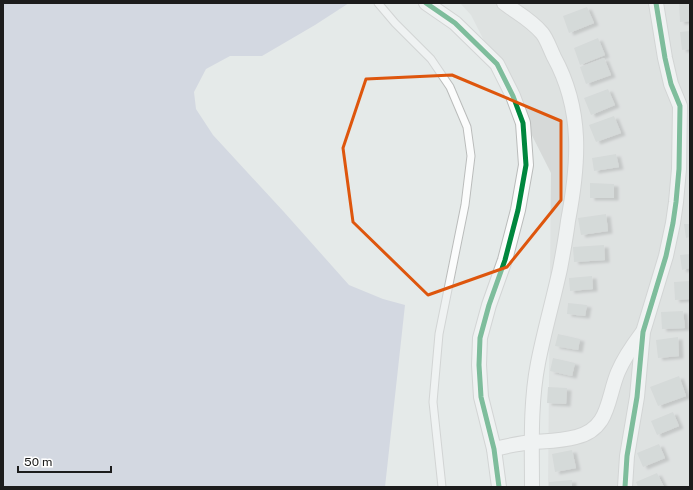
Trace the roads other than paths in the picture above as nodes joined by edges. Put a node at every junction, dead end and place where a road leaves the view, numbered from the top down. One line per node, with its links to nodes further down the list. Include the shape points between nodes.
1 (378, 3): 9 (lane, via 431,59 450,87 467,126 471,156 465,205 438,341 433,402)
2 (426, 3): 8 (street, via 455,23 497,64 523,123 526,165 518,210 480,338 481,397)
3 (504, 3): 7 (street, via 523,15 543,34 569,89 577,138 573,195 536,376)
4 (656, 3): 5 (street, via 671,84)
5 (685, 102): 6 (street, via 673,223 666,256)
6 (643, 332): 7 (street, via 618,371 600,424 577,437); 12 (street)
7 (531, 442): 8 (street); 11 (street)
8 (494, 449): 10 (street)
9 (442, 487)
10 (499, 487)
11 (532, 487)
12 (625, 487)

